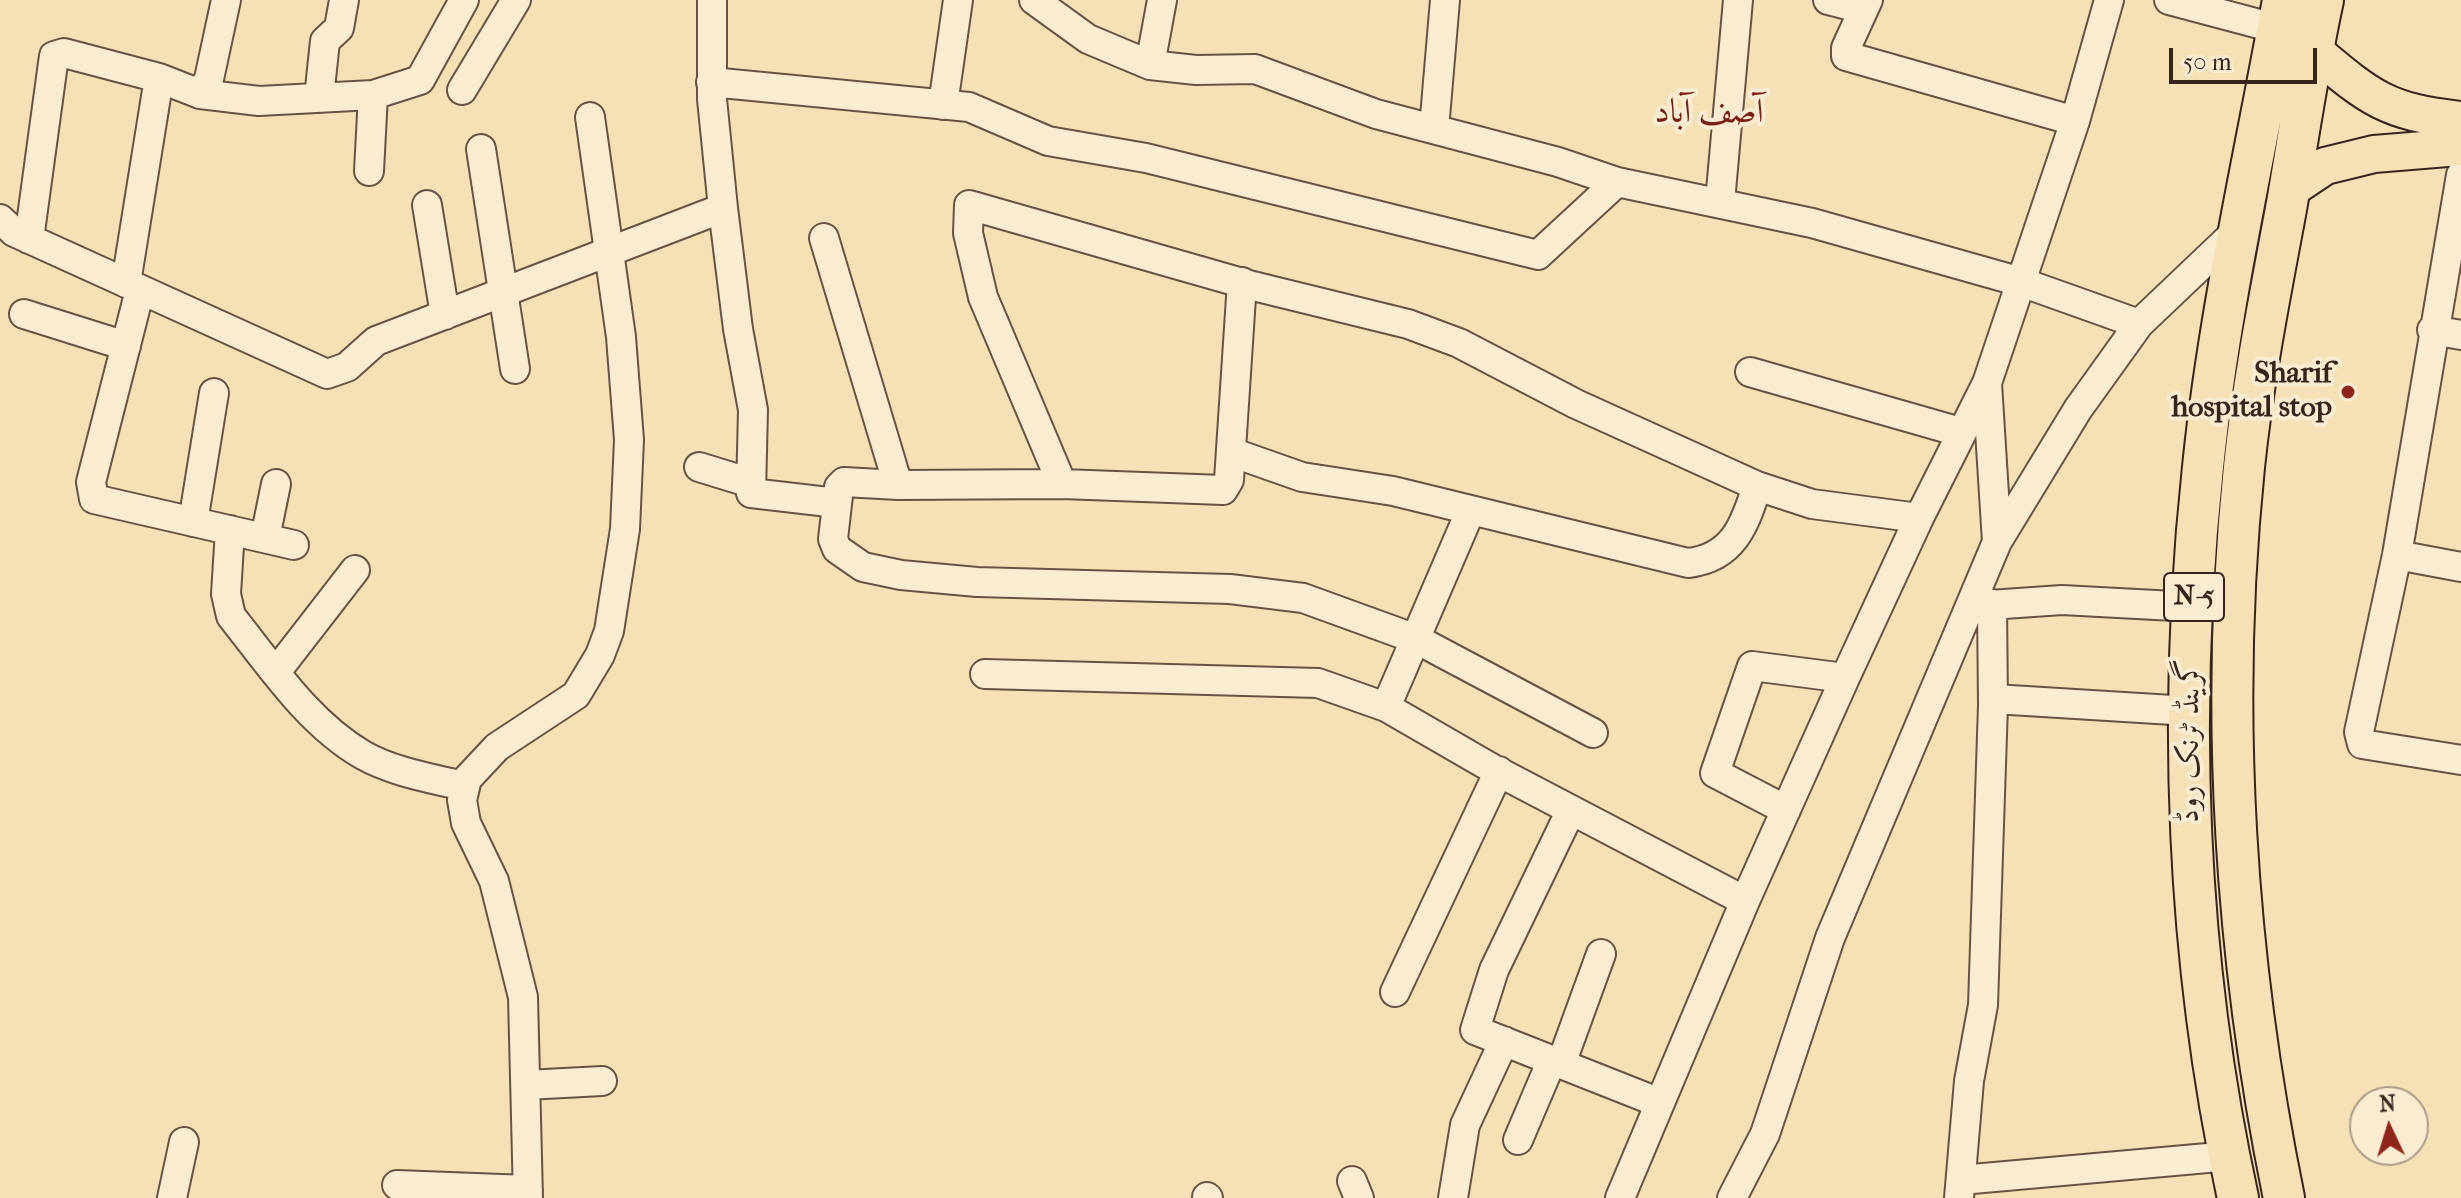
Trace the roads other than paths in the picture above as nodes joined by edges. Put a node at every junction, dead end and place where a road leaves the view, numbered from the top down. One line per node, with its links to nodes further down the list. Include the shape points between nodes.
1 (226, 0): 22 (street, via 209,79)
2 (344, 0): 24 (street, via 339,28 325,41)
3 (464, 0): 23 (street, via 420,80)
4 (516, 0): 21 (street)
5 (712, 0): 20 (street)
6 (958, 0): 25 (street)
7 (1034, 0): 18 (street, via 1088,39)
8 (1162, 0): 18 (street)
9 (1445, 0): 29 (street)
10 (1738, 0): 36 (street)
11 (1828, 0): 15 (street)
12 (2109, 0): 28 (street)
13 (2169, 0): 16 (street)
14 (2323, 0): 17 (highway, گرینڈ ٹرنک روڈ / N-5)
15 (1866, 5): 28 (street, via 1846,56)
16 (2280, 14): 40 (highway, گرینڈ ٹرنک روڈ / N-5)
17 (2313, 50): 27 (main road, via 2383,105); 35 (highway, گرینڈ ٹرنک روڈ / N-5)
18 (1150, 65): 29 (street, via 1255,69 1376,114)
19 (159, 78): 22 (street); 42 (street, via 64,53 54,56); 46 (street)
20 (711, 82): 25 (street); 38 (street)
21 (462, 90)
22 (200, 94): 24 (street, via 259,101)
23 (373, 95): 24 (street); 32 (street)
24 (319, 98)
25 (943, 105): 34 (street, via 969,107 1048,141 1146,158 1538,255)
26 (590, 117): 43 (street)
27 (2461, 120)
28 (2075, 121): 45 (street)
29 (1434, 129): 34 (street)
30 (2461, 147): 35 (main road, via 2374,154 2325,166)
31 (481, 149): 47 (street)
32 (369, 171)
33 (2461, 175): 51 (street)
34 (1617, 182): 36 (street)
35 (2289, 190): 111 (highway, گرینڈ ٹرنک روڈ / N-5, via 2244,467 2233,722 2245,944)
36 (1720, 202): 45 (street)
37 (427, 205): 49 (street)
38 (723, 208): 43 (street); 61 (street, via 753,410)
39 (0, 219): 42 (street)
40 (2241, 227): 50 (street); 78 (highway, گرینڈ ٹرنک روڈ / N-5, via 2203,468)
41 (824, 238): 64 (street)
42 (29, 239): 46 (street)
43 (608, 252): 47 (street); 89 (street, via 626,375 630,468 609,631 576,695 497,747)
44 (1242, 282): 59 (street); 63 (street, via 969,205 968,233 983,297); 65 (street, via 1408,324 1459,343 1576,404)
45 (2021, 282): 50 (street); 56 (street)
46 (133, 287): 49 (street, via 327,374 347,367 376,341); 53 (street)
47 (504, 292): 49 (street); 54 (street)
48 (24, 314): 53 (street)
49 (445, 315)
50 (2139, 324): 72 (street, via 2078,409)
51 (2432, 330): 52 (street); 74 (street)
52 (2461, 335)
53 (126, 346): 69 (street, via 91,482 94,499)
54 (515, 369)
55 (1750, 372): 58 (street)
56 (1987, 383): 58 (street); 72 (street)
57 (214, 393): 69 (street)
58 (1960, 432): 68 (street)
59 (1231, 452): 63 (street, via 1223,490); 67 (street, via 1302,477 1393,491)
60 (699, 467): 61 (street)
61 (751, 483): 66 (street, via 751,493 757,496)
62 (276, 484): 71 (street)
63 (1062, 484): 64 (street)
64 (898, 485): 66 (street, via 844,482)
65 (1757, 486): 67 (street, via 1746,523 1727,545 1710,560 1688,563); 68 (street, via 1812,504)
66 (837, 503): 79 (street, via 837,549 863,567 977,582 1230,589 1303,598)
67 (1470, 512): 79 (street)
68 (1919, 518): 82 (street)
69 (193, 522): 70 (street)
70 (230, 530): 71 (street); 80 (street, via 226,594 231,616)
71 (265, 538): 73 (street)
72 (1997, 542): 77 (street)
73 (294, 545)
74 (2397, 555): 75 (street); 87 (street, via 2359,732 2362,744)
75 (2461, 567)
76 (355, 570): 80 (street)
77 (1980, 605): 78 (street, via 2062,600); 83 (street); 109 (street, via 1830,938 1765,1134)
78 (2193, 607): 85 (highway, گرینڈ ٹرنک روڈ / N-5)
79 (1416, 639): 84 (street); 86 (street)
80 (276, 672): 89 (street, via 331,734 365,756)
81 (985, 674): 84 (street, via 1318,683)
82 (1845, 678): 91 (street); 91 (street, via 1752,666 1715,773)
83 (1994, 699): 85 (street); 104 (street, via 1983,1005 1969,1081)
84 (1386, 707): 88 (street)
85 (2189, 711): 102 (highway, گرینڈ ٹرنک روڈ / N-5, via 2191,843 2200,951)
86 (1593, 733)
87 (2461, 760)
88 (1499, 771): 90 (street); 94 (street)
89 (463, 786): 98 (street, via 466,823 494,881 515,955 523,997)
90 (1571, 810): 92 (street); 95 (street, via 1494,970 1475,1030)
91 (1786, 810): 92 (street)
92 (1745, 901): 99 (street)
93 (1601, 954): 96 (street)
94 (1395, 992)
95 (1504, 1041): 96 (street); 107 (street, via 1465,1125)
96 (1557, 1062): 99 (street); 100 (street)
97 (602, 1081): 98 (street)
98 (526, 1085): 105 (street)
99 (1660, 1103): 108 (street)
100 (1518, 1140)
101 (184, 1142): 106 (street)
102 (2230, 1156): 104 (street); 110 (highway, گرینڈ ٹرنک روڈ / N-5)
103 (397, 1185): 105 (street)
104 (1960, 1189)
105 (528, 1194)
106 (172, 1198)
107 (1453, 1198)
108 (1620, 1198)
109 (1732, 1198)
110 (2238, 1198)
111 (2284, 1198)

